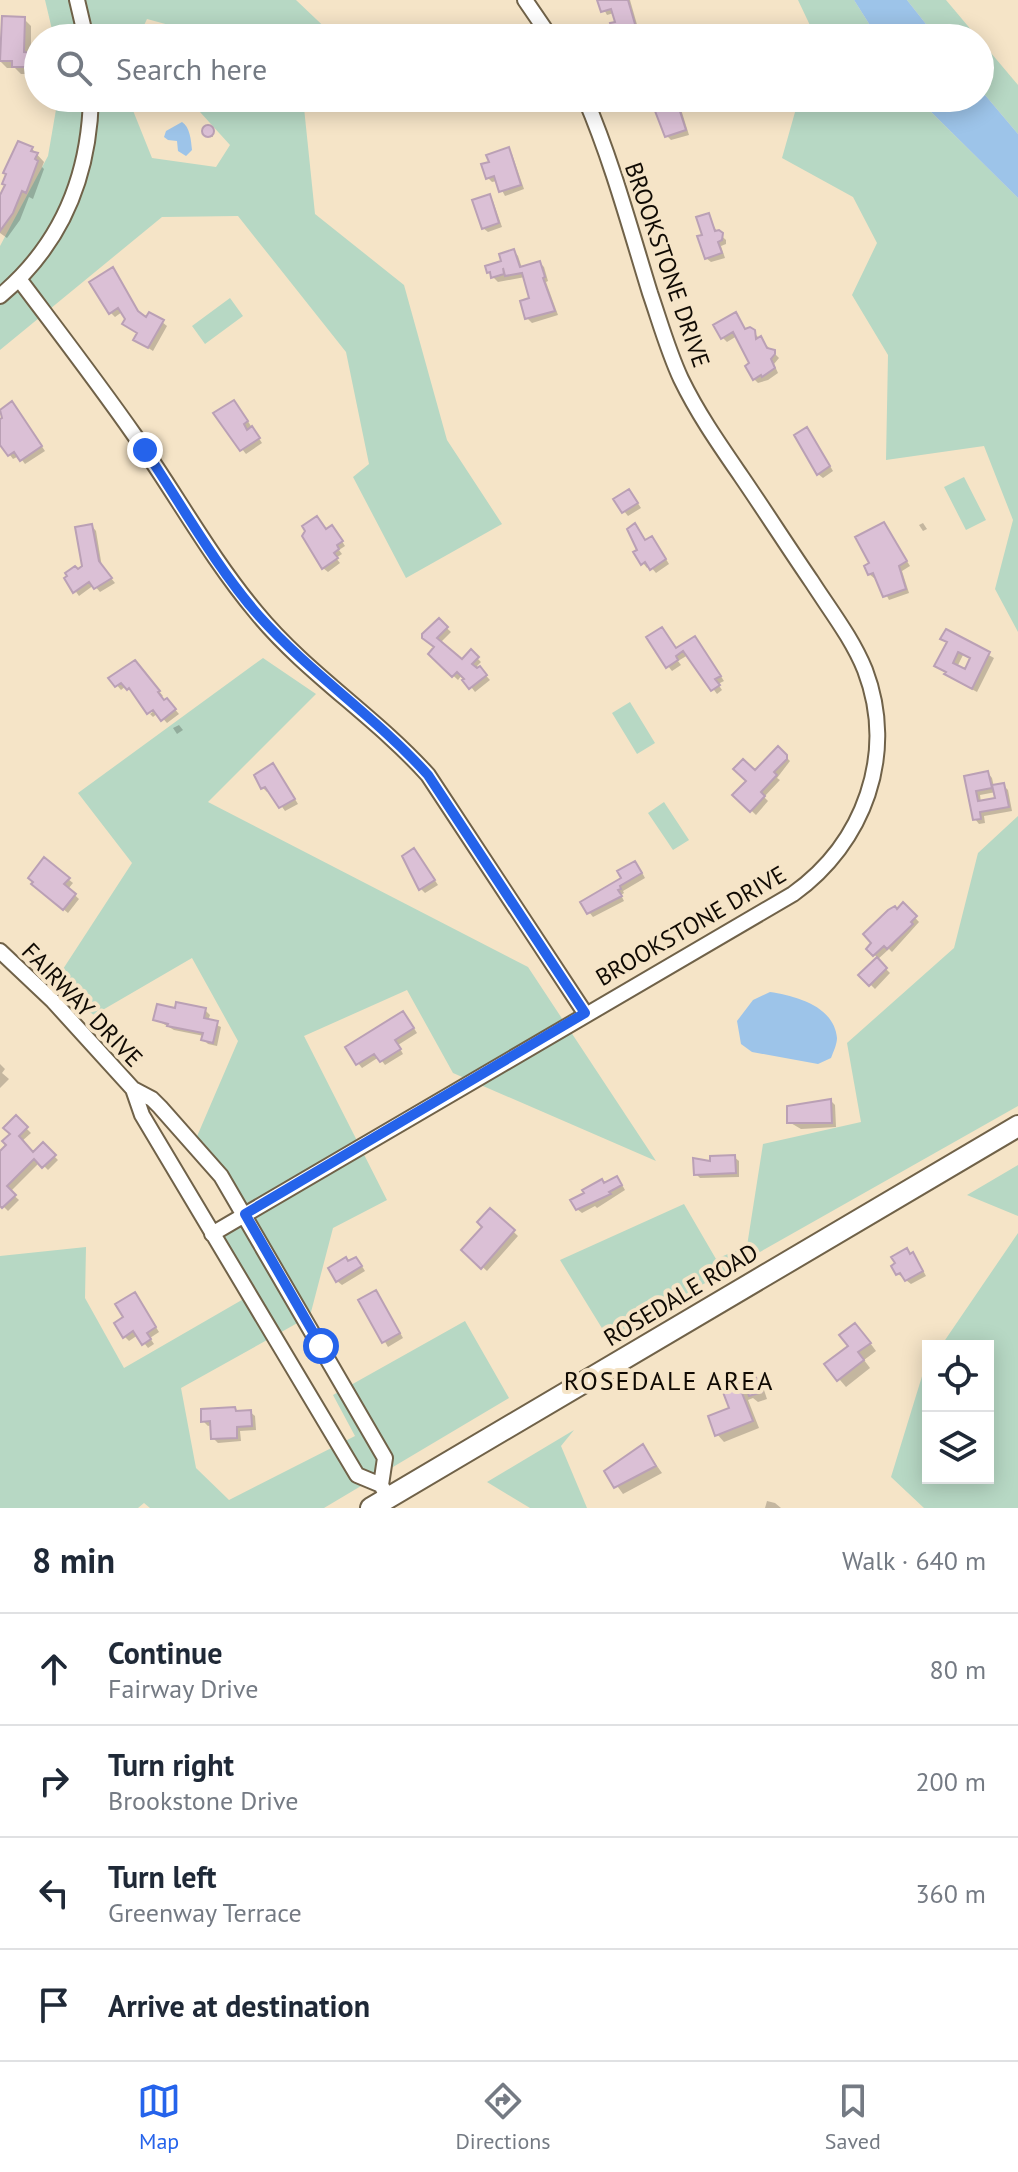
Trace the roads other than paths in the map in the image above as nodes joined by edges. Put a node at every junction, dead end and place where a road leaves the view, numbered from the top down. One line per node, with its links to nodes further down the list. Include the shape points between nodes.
1 (77, 0): 3 (street)
2 (525, 0): 4 (street)
3 (83, 24)
4 (541, 24)
5 (90, 112): 7 (street, via 87,151 69,208)
6 (591, 112): 10 (street, BROOKSTONE DRIVE, via 679,374 717,442 856,650 873,696 877,744 872,783 860,816 848,839 811,880)
7 (19, 279): 8 (street); 10 (street, via 135,435 257,614 428,775)
8 (0, 296)
9 (0, 951): 11 (street, FAIRWAY DRIVE)
10 (585, 1013): 13 (street, BROOKSTONE DRIVE)
11 (133, 1089): 13 (street, FAIRWAY DRIVE, via 152,1099 202,1154); 14 (street, FAIRWAY DRIVE, via 142,1115)
12 (1018, 1126): 15 (street, ROSEDALE ROAD)
13 (245, 1214): 14 (street, BROOKSTONE DRIVE); 15 (street, FAIRWAY DRIVE, via 385,1458)
14 (212, 1234): 15 (street, FAIRWAY DRIVE, via 357,1475)
15 (380, 1497)

